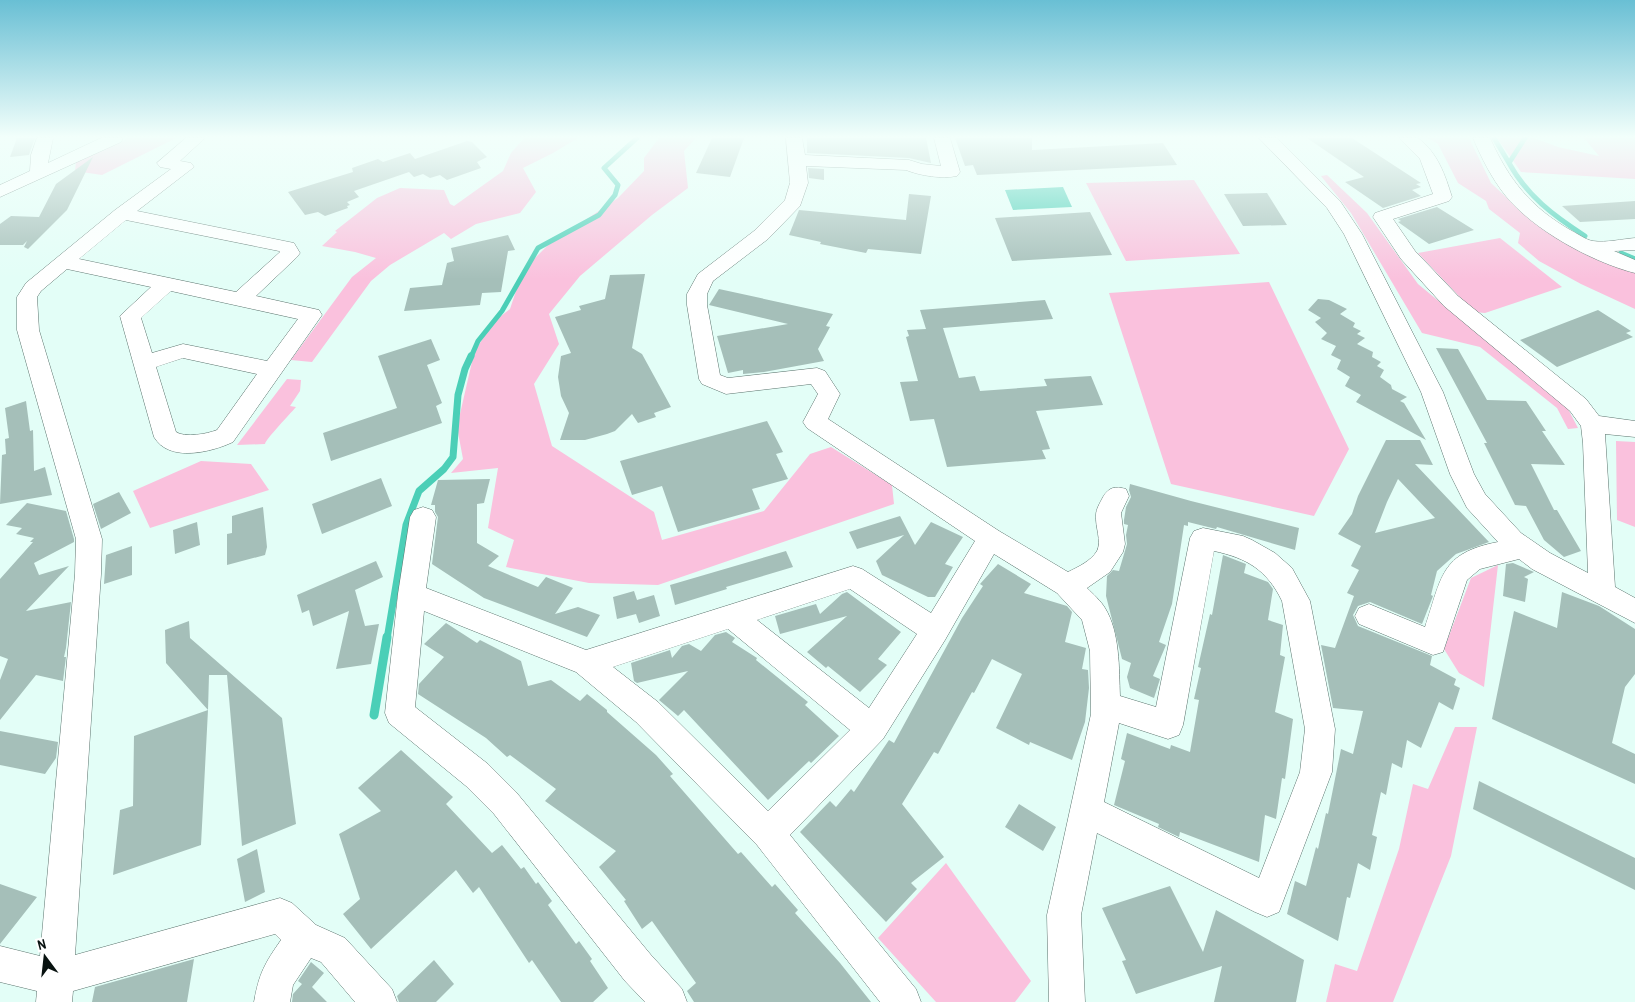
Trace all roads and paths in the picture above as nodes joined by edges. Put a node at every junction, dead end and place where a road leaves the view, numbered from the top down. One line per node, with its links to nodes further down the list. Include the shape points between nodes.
1 (12, 185): 8 (street)
2 (32, 185): 9 (street)
3 (161, 185): 10 (street)
4 (798, 185): 23 (street, via 794,202 761,235 705,278 697,294 710,379 726,386 817,376 829,394 815,422)
5 (1314, 185): 24 (street, via 1346,222 1432,392 1462,474 1476,501)
6 (1439, 185): 19 (street, via 1443,197 1382,217 1408,255 1452,301 1578,405)
7 (1506, 185): 12 (street, via 1520,201 1566,236)
8 (0, 192)
9 (0, 201)
10 (122, 214): 13 (street); 16 (street, via 287,247 290,252)
11 (1635, 244): 12 (street)
12 (1590, 248): 14 (street)
13 (63, 262): 15 (street); 39 (street, via 33,287 27,297 28,330 89,539)
14 (1635, 267)
15 (167, 284): 16 (street); 17 (street, via 130,316)
16 (240, 300): 18 (street, via 312,315)
17 (144, 363): 18 (street, via 183,351); 18 (street, via 166,437 177,444 214,441 225,436)
18 (272, 370)
19 (1592, 424): 20 (street); 26 (street)
20 (1635, 429)
21 (1117, 496): 25 (street, via 1106,514 1112,543 1105,560 1088,576)
22 (423, 517): 27 (street)
23 (990, 538): 25 (street); 31 (street)
24 (1523, 548): 26 (street); 30 (street, via 1471,561 1456,574 1433,643)
25 (1067, 585): 33 (street, via 1094,615 1104,651)
26 (1602, 593): 28 (street)
27 (412, 594): 32 (street); 42 (street, via 400,713 505,803)
28 (1635, 611)
29 (732, 616): 31 (street, via 853,577); 32 (street); 34 (street)
30 (1369, 616)
31 (935, 631): 34 (street)
32 (586, 663): 36 (street, via 647,712)
33 (1106, 705): 35 (street); 35 (street, via 1168,725 1203,538 1243,547 1283,576 1296,601 1320,729 1316,772 1267,900)
34 (872, 730): 36 (street)
35 (1086, 810): 44 (street, via 1064,915)
36 (768, 834): 43 (street)
37 (304, 937): 39 (street, via 280,915); 40 (street, via 276,978); 41 (street, via 333,950)
38 (0, 964): 39 (street)
39 (56, 990)
40 (272, 1002)
41 (378, 1002)
42 (669, 1002)
43 (904, 1002)
44 (1067, 1002)

